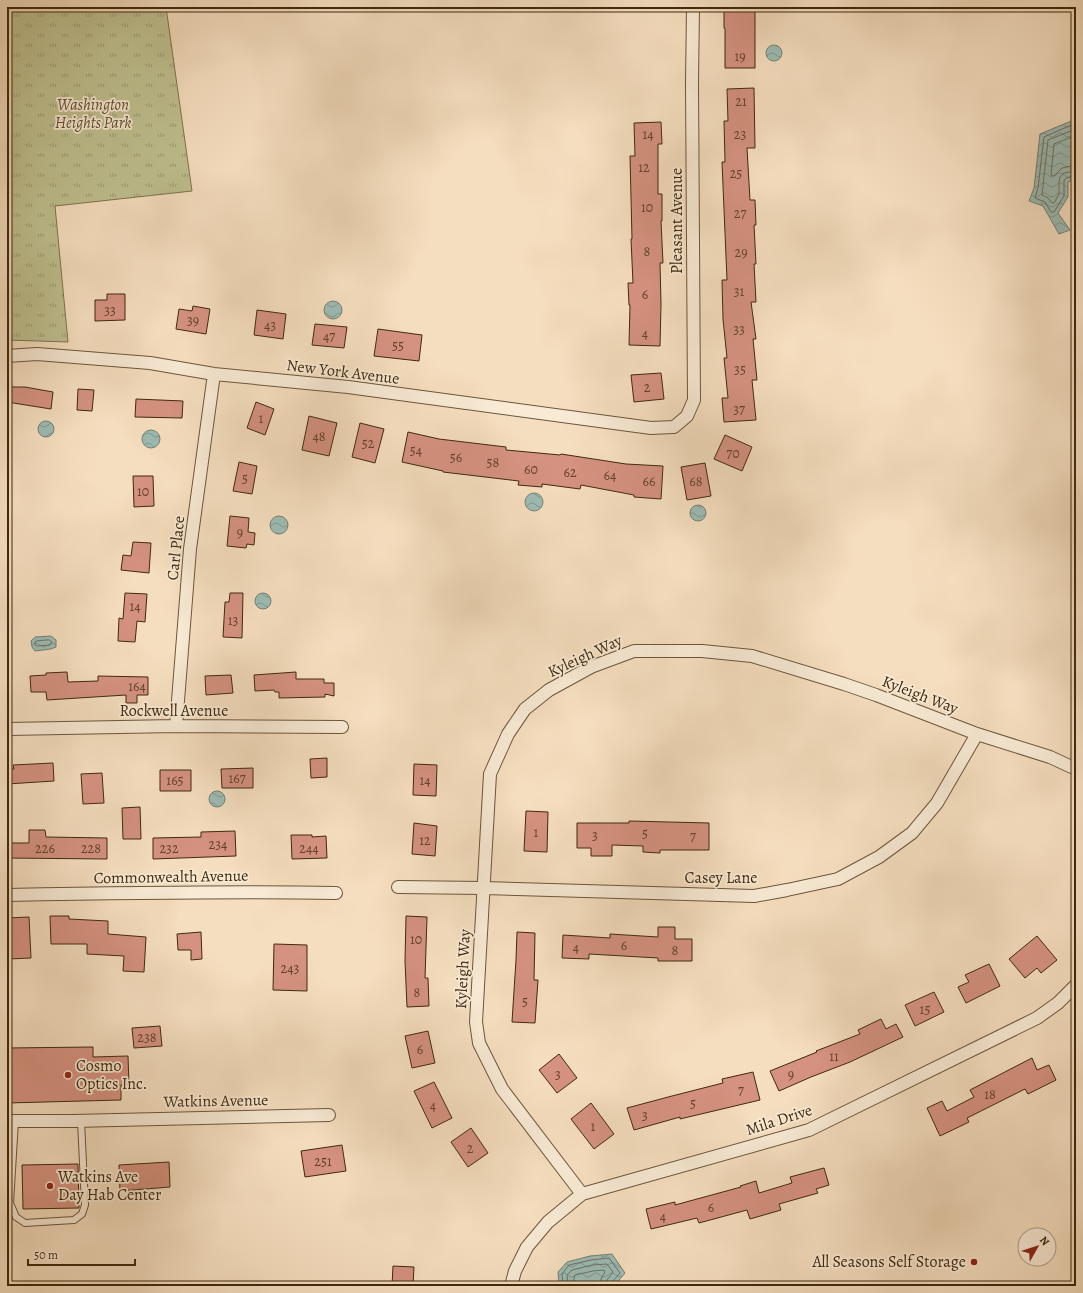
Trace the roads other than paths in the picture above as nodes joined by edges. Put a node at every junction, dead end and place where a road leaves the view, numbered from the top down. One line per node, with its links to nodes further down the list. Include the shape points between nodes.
1 (693, 7): 4 (street, Pleasant Avenue, via 694,400 687,416)
2 (7, 356): 3 (street, New York Avenue, via 37,354 150,363)
3 (214, 374): 4 (street, New York Avenue, via 348,387 651,428); 5 (street, Carl Place, via 190,550)
4 (674, 427)
5 (176, 726): 6 (street, Rockwell Avenue); 7 (street, Rockwell Avenue)
6 (342, 727)
7 (7, 729)
8 (977, 734): 9 (street, Kyleigh Way, via 1050,757); 11 (street, Casey Lane, via 937,803 912,833 879,857 838,880 754,896); 11 (street, Kyleigh Way, via 870,693 752,656 702,651 634,651 591,667 550,690 525,709 508,734 490,774)
9 (1076, 769)
10 (398, 887): 11 (street, Casey Lane)
11 (484, 888): 18 (street, Kyleigh Way, via 476,1022 479,1043 502,1089)
12 (336, 893): 13 (street, Commonwealth Avenue)
13 (7, 895)
14 (1076, 985): 18 (street, Mila Drive, via 1058,1003 1037,1018 809,1130)
15 (329, 1115): 17 (street, Watkins Avenue)
16 (11, 1121): 17 (street, Watkins Avenue); 17 (lane, via 10,1203 16,1217 25,1223 74,1220 82,1214 85,1205)
17 (81, 1121)
18 (582, 1194): 19 (street, Mila Drive, via 548,1222 527,1247)
19 (511, 1286)

